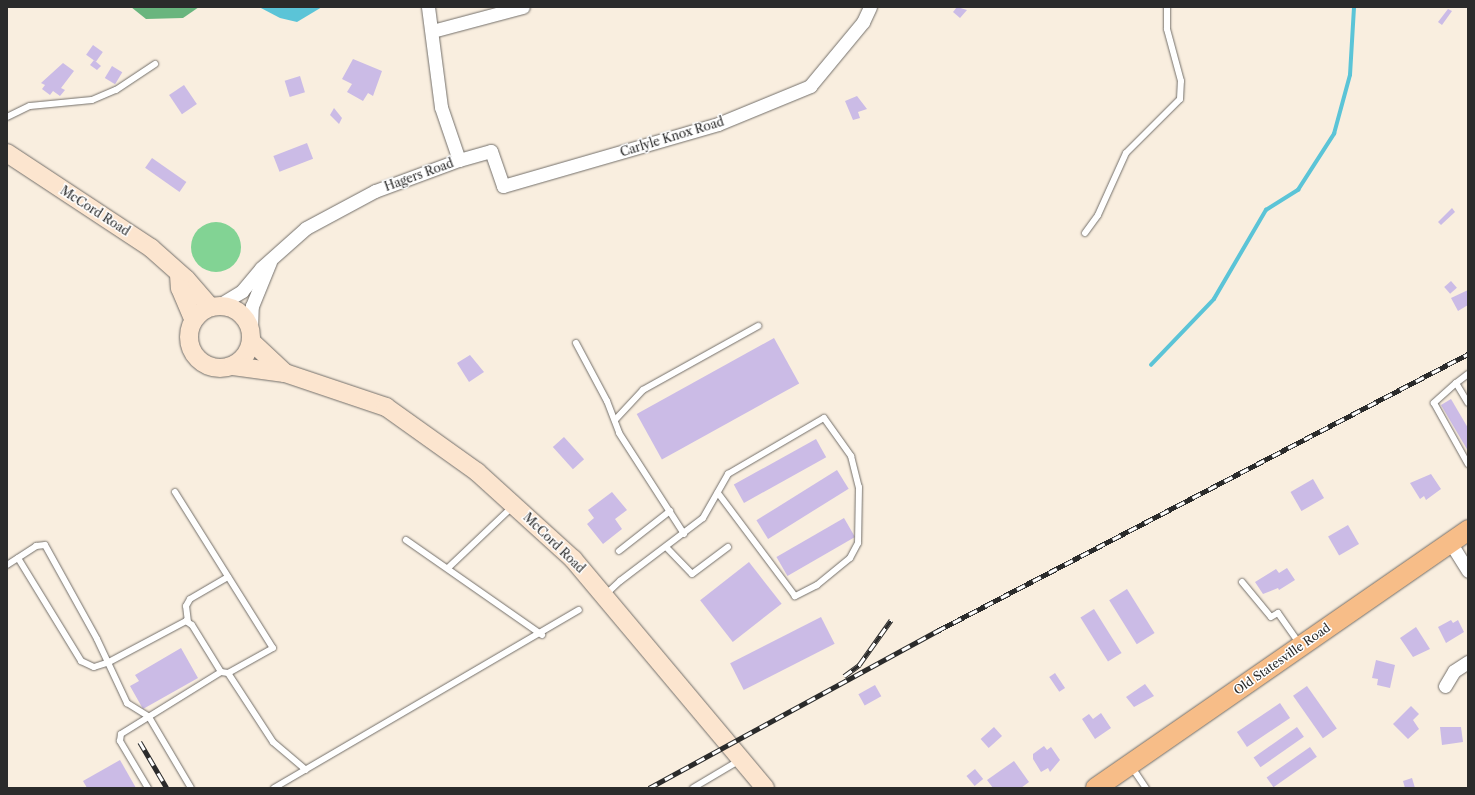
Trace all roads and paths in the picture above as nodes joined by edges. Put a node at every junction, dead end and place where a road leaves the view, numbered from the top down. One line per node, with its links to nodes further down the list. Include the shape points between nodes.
1 (428, 7): 5 (street, Hagers Road)
2 (523, 7): 5 (street)
3 (870, 7): 9 (street, Carlyle Knox Road, via 862,22 810,86 718,124 503,186 491,151)
4 (1167, 7): 10 (lane, via 1166,29 1181,81 1180,99 1126,153 1098,215)
5 (432, 31): 9 (street, Hagers Road, via 441,106)
6 (155, 64): 7 (lane, via 116,90 92,100 30,106)
7 (7, 117)
8 (7, 153): 12 (street, McCord Road, via 150,248)
9 (459, 160): 11 (street, Hagers Road, via 420,172 348,204 306,228)
10 (1085, 233)
11 (270, 262): 13 (street, Hagers Road, via 242,291); 16 (street, Hagers Road, via 252,306)
12 (179, 275): 13 (street, McCord Road); 14 (street, via 180,288)
13 (214, 306): 14 (street); 16 (street, McCord Road, via 243,314)
14 (193, 319): 18 (street, McCord Road, via 188,339 199,359 215,368)
15 (758, 326): 23 (lane, via 643,390)
16 (252, 336): 18 (street, via 247,355); 19 (street, McCord Road)
17 (576, 343): 23 (lane)
18 (233, 366): 19 (street, McCord Road)
19 (285, 372): 27 (street, McCord Road, via 386,407 477,472)
20 (1468, 374): 21 (lane)
21 (1456, 383): 22 (lane); 24 (lane, via 1434,403)
22 (1468, 403)
23 (615, 420): 28 (lane, via 619,433)
24 (1468, 464)
25 (174, 492): 40 (lane)
26 (718, 492): 26 (lane, via 795,596 817,585 850,558 858,543 859,487 851,456 824,418 728,474); 30 (lane, via 703,518)
27 (514, 505): 38 (lane, via 486,536); 42 (street, McCord Road, via 573,559)
28 (670, 511): 30 (lane); 35 (lane)
29 (1468, 530): 32 (main road, Old Statesville Road)
30 (684, 534): 34 (lane)
31 (406, 540): 38 (lane, via 435,563)
32 (1450, 542): 39 (street); 46 (main road, Old Statesville Road)
33 (728, 547): 34 (lane, via 692,574)
34 (667, 548): 42 (lane, via 620,581)
35 (619, 551)
36 (18, 558): 37 (lane); 47 (lane, via 81,661 94,667); 47 (lane, via 36,546 45,544)
37 (7, 565)
38 (448, 568): 45 (lane)
39 (1468, 571)
40 (228, 577): 44 (lane, via 190,599 186,606); 50 (lane, via 273,648)
41 (1242, 582): 46 (lane, via 1271,617 1278,613)
42 (605, 595): 53 (street, McCord Road)
43 (579, 610): 45 (lane)
44 (188, 622): 47 (lane); 49 (lane)
45 (542, 635): 55 (lane)
46 (1301, 646): 54 (main road, Old Statesville Road)
47 (109, 662): 52 (lane, via 127,703)
48 (1468, 662): 51 (street, via 1454,671)
49 (221, 672): 50 (lane); 52 (lane)
50 (228, 673): 55 (lane, via 273,742)
51 (1445, 686)
52 (149, 717): 56 (lane, via 120,738); 57 (lane)
53 (741, 759): 59 (lane); 60 (street, McCord Road)
54 (1130, 765): 61 (main road, Old Statesville Road); 62 (lane)
55 (306, 770): 58 (lane)
56 (148, 788)
57 (191, 788)
58 (274, 788)
59 (693, 788)
60 (764, 788)
61 (1096, 788)
62 (1146, 788)

